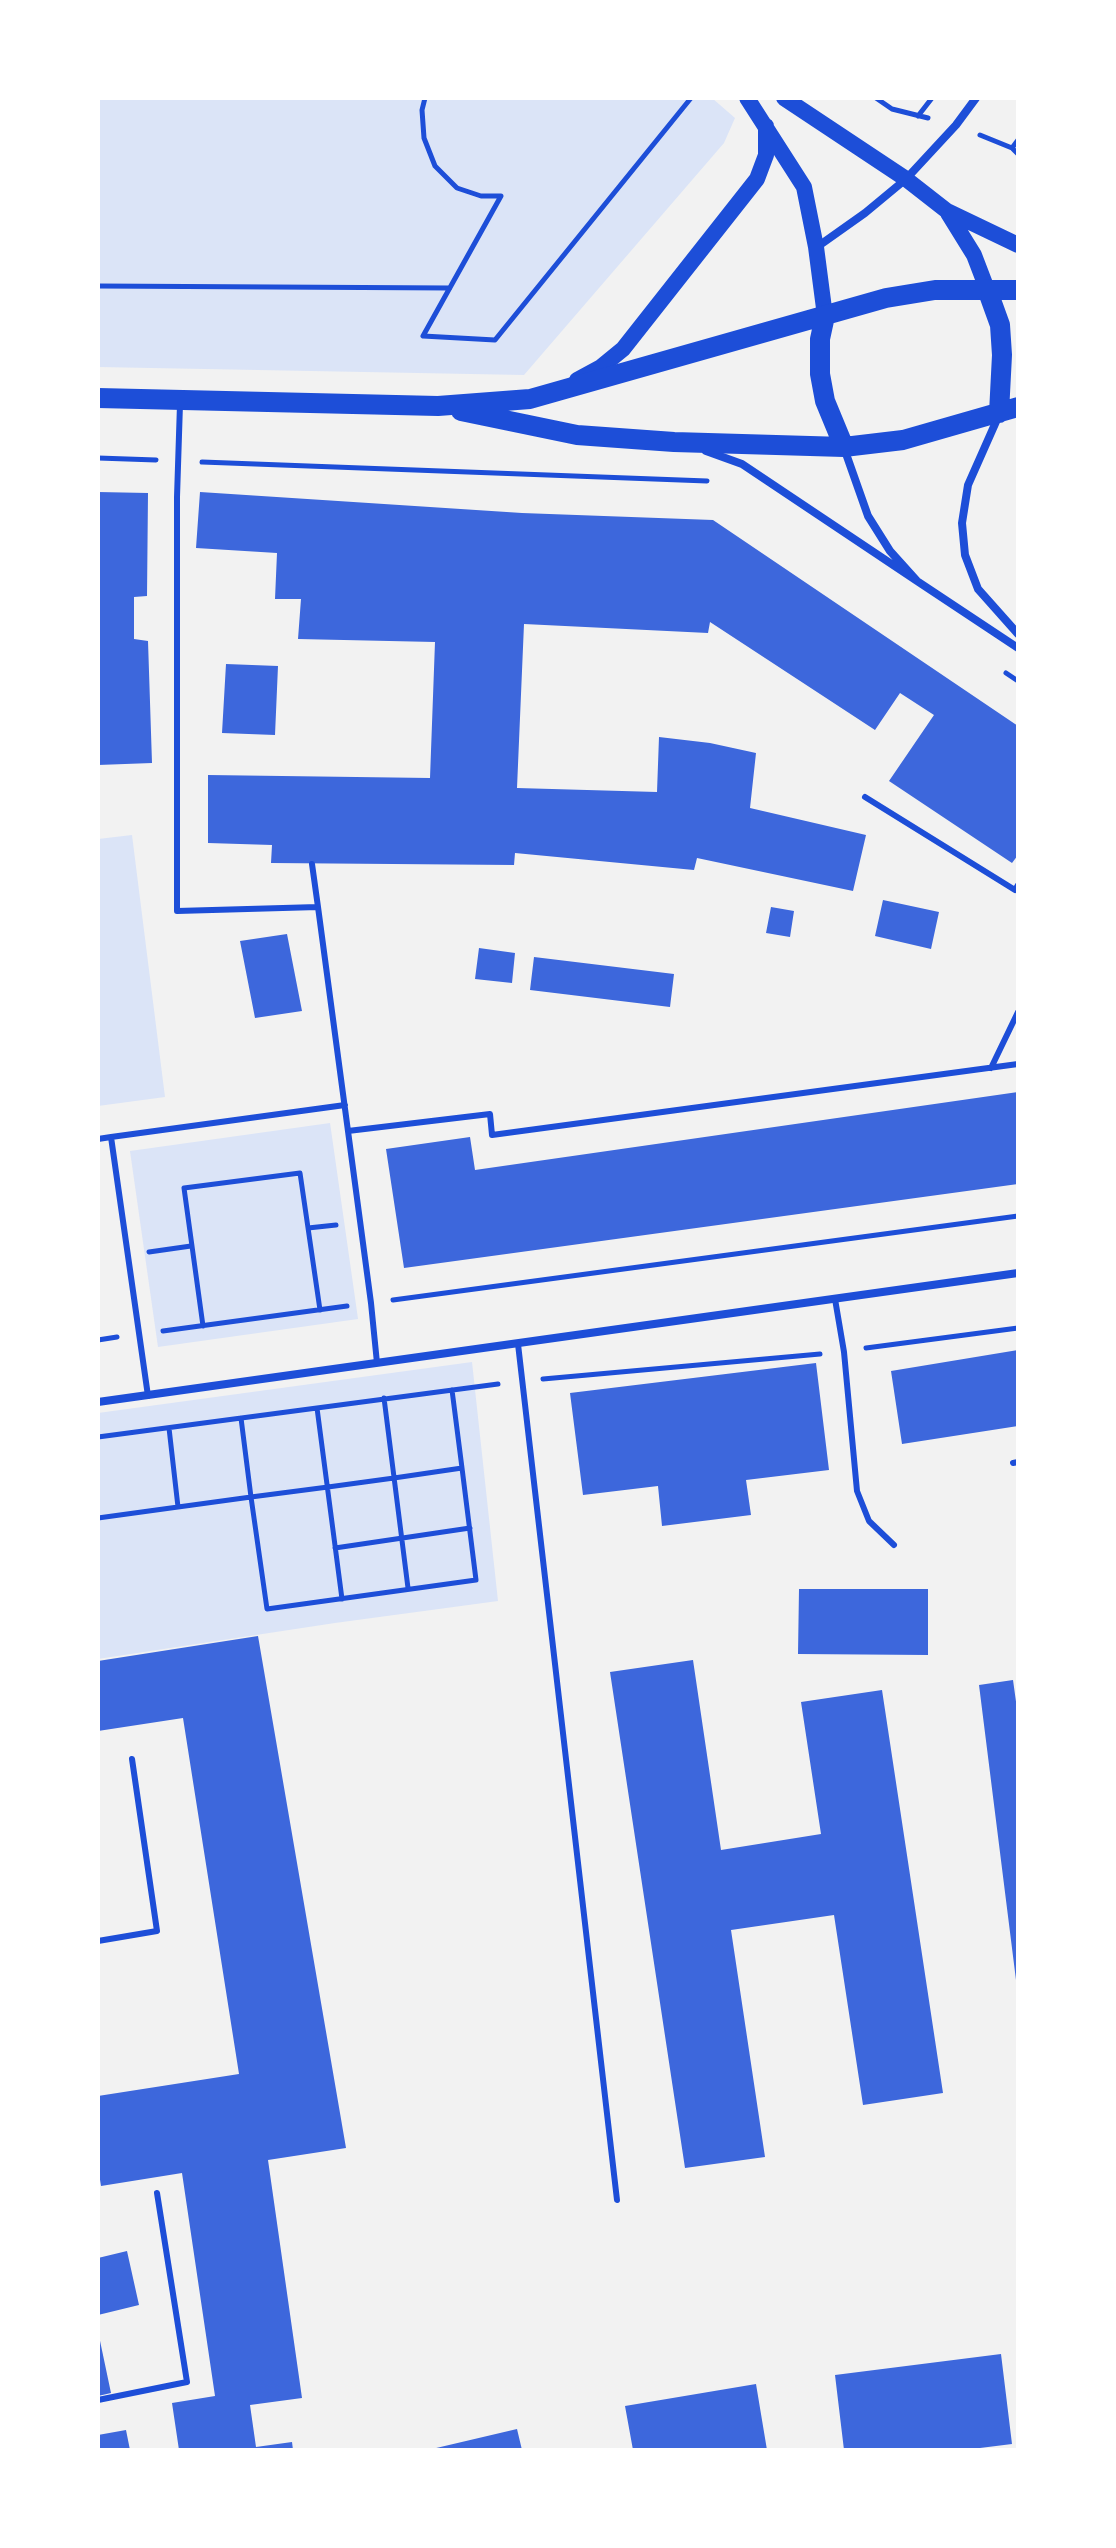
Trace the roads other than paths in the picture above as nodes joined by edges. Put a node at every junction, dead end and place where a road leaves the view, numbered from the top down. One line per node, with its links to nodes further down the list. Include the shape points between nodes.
1 (747, 98): 4 (main road)
2 (784, 98): 5 (main road)
3 (976, 98): 5 (street)
4 (766, 126): 8 (main road, via 804,187); 12 (main road, via 766,155 757,179 639,329 601,367)
5 (906, 179): 6 (main road); 8 (street)
6 (947, 211): 7 (main road); 9 (main road)
7 (1018, 245)
8 (816, 247): 11 (main road)
9 (987, 289): 10 (main road); 11 (main road, via 886,298); 16 (main road, via 1000,325)
10 (1018, 290)
11 (825, 316): 12 (main road); 18 (main road, via 820,374)
12 (554, 393): 15 (main road)
13 (98, 398): 14 (main road)
14 (181, 400): 15 (main road); 25 (lane, via 177,911)
15 (438, 406): 17 (main road, via 577,435)
16 (1009, 410): 18 (main road, via 903,440); 20 (street, via 968,485 962,523 965,555 978,589)
17 (674, 442): 18 (main road); 19 (street, via 742,464)
18 (844, 447): 19 (street, via 868,516)
19 (917, 581): 21 (street)
20 (1018, 634)
21 (1018, 648)
22 (865, 797): 24 (lane, via 1015,890)
23 (312, 864): 25 (lane)
24 (1018, 885)
25 (318, 907): 29 (lane)
26 (1018, 1012): 28 (lane)
27 (1018, 1064): 28 (lane)
28 (991, 1068): 30 (lane, via 492,1135 490,1114)
29 (345, 1105): 30 (lane); 31 (lane)
30 (348, 1131): 36 (lane)
31 (111, 1137): 32 (lane); 37 (lane)
32 (98, 1139)
33 (1018, 1273): 34 (street)
34 (835, 1299): 35 (street); 39 (lane, via 857,1491 869,1521)
35 (518, 1344): 36 (street); 43 (lane)
36 (377, 1363): 37 (street)
37 (148, 1396): 38 (street)
38 (98, 1402)
39 (894, 1545)
40 (132, 1759): 41 (lane, via 157,1931)
41 (98, 1941)
42 (157, 2193): 44 (lane, via 187,2382)
43 (617, 2200)
44 (98, 2400)

